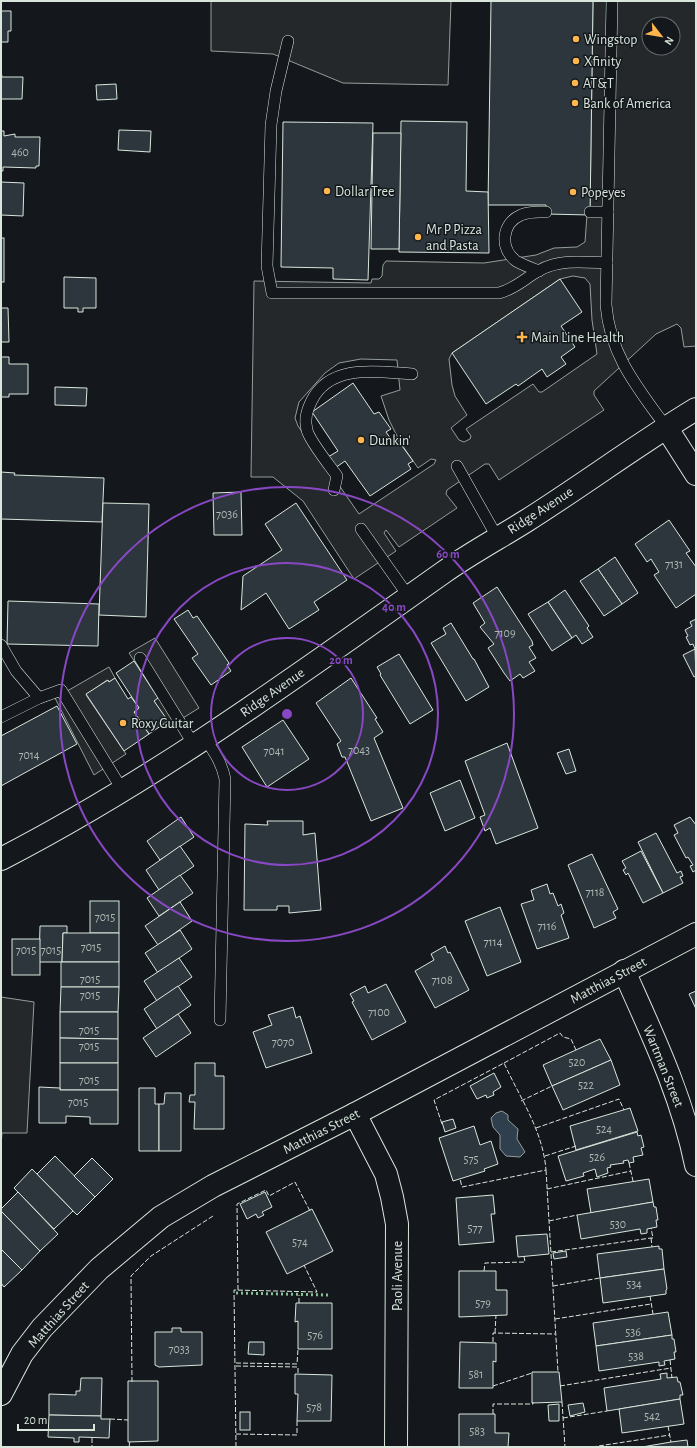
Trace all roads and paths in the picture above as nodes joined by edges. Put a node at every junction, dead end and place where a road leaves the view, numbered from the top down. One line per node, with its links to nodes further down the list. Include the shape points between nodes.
1 (612, 1): 5 (lane)
2 (288, 41): 7 (lane, via 271,125 267,266 272,293 499,293 513,289)
3 (546, 212): 7 (lane, via 520,215 508,226 504,236 508,253 516,260)
4 (590, 212): 5 (lane)
5 (608, 212): 6 (lane)
6 (607, 263): 7 (lane, via 568,262 553,264); 10 (lane, via 606,305 611,337 630,377)
7 (539, 271)
8 (412, 374): 13 (lane, via 348,372 322,387 314,397 308,408 307,432 337,476)
9 (696, 409): 10 (street, Ridge Avenue)
10 (666, 427): 12 (street); 15 (street, Ridge Avenue)
11 (457, 466): 15 (lane)
12 (696, 474)
13 (334, 490)
14 (362, 529): 16 (lane)
15 (498, 537): 16 (street, Ridge Avenue)
16 (409, 597): 21 (street, Ridge Avenue)
17 (1, 645): 19 (lane, via 16,671)
18 (140, 658): 21 (lane)
19 (39, 698): 20 (lane); 22 (lane, via 61,690)
20 (1, 717)
21 (200, 742): 22 (street, Ridge Avenue); 26 (lane, via 218,759 225,779)
22 (123, 791): 23 (street, Ridge Avenue)
23 (1, 859)
24 (696, 934): 25 (street, Matthias Street)
25 (624, 971): 27 (street, Matthias Street); 28 (street, Wartman Street, via 672,1080)
26 (220, 1020)
27 (355, 1114): 29 (street, Matthias Street, via 207,1189 161,1217 99,1269 42,1328 22,1354); 30 (street, Paoli Avenue, via 386,1174 397,1224)
28 (696, 1164)
29 (1, 1394)
30 (396, 1447)

